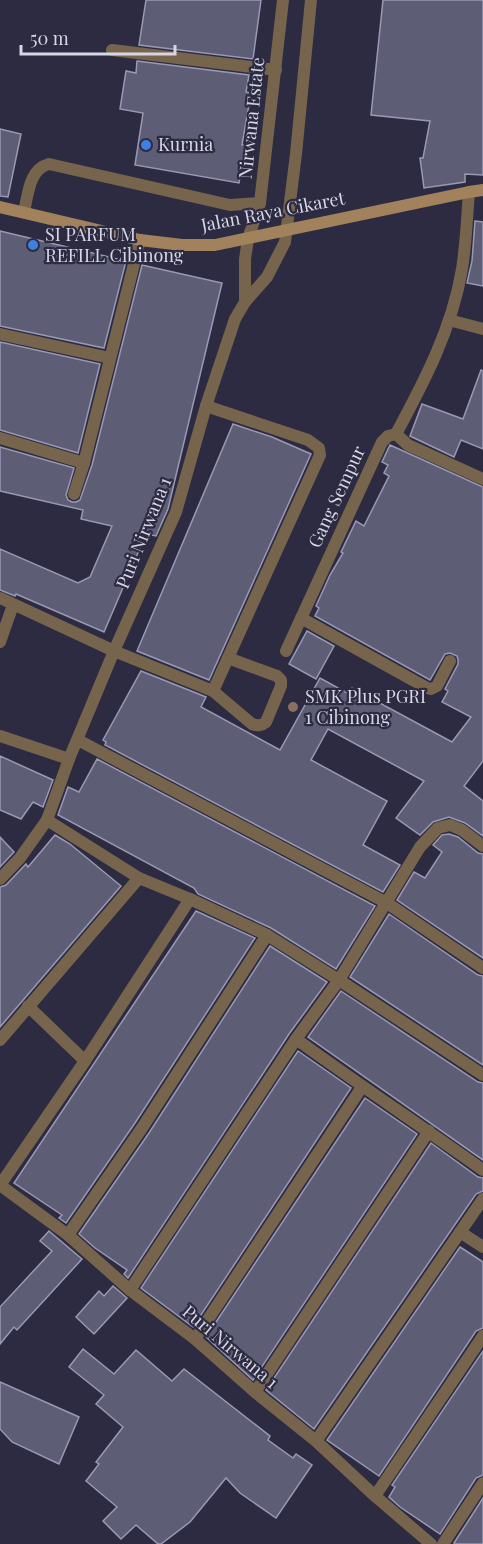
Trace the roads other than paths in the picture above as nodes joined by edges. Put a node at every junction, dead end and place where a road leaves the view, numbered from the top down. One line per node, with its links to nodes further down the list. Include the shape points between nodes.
1 (283, 0): 4 (street, Nirwana Estate)
2 (310, 0): 10 (street)
3 (112, 50): 4 (street)
4 (276, 70): 7 (street, Nirwana Estate)
5 (483, 190): 6 (main road, Jalan Raya Cikaret)
6 (469, 192): 10 (main road, Jalan Raya Cikaret); 14 (street, Gang Sempur, via 462,269)
7 (260, 203): 9 (street, via 230,205 49,164 42,166 32,179); 11 (street, Nirwana Estate)
8 (0, 207): 9 (main road, Jalan Raya Cikaret)
9 (24, 213): 12 (main road, Jalan Raya Cikaret)
10 (287, 230): 11 (main road, Jalan Raya Cikaret); 13 (street, Puri Nirwana 1, via 272,269)
11 (248, 239): 12 (main road, Jalan Raya Cikaret, via 215,245); 13 (street, Puri Nirwana 1)
12 (140, 240): 17 (street)
13 (244, 302): 18 (street, Puri Nirwana 1)
14 (450, 320): 15 (street); 19 (street, Gang Sempur, via 426,379)
15 (483, 328)
16 (0, 334): 17 (street)
17 (110, 358): 21 (street)
18 (206, 406): 28 (street, Puri Nirwana 1, via 176,512); 30 (street, via 308,440 319,448 320,455)
19 (396, 434): 22 (street, via 408,444); 26 (street, Gang Sempur, via 382,442)
20 (0, 438): 21 (street)
21 (84, 463): 23 (street)
22 (483, 479)
23 (74, 494)
24 (0, 598): 25 (street)
25 (13, 605): 27 (street); 28 (street)
26 (301, 618): 29 (street, Gang Sempur); 31 (street, via 426,688 437,686)
27 (0, 642)
28 (114, 651): 32 (street); 34 (street, Puri Nirwana 1)
29 (286, 651)
30 (228, 658): 32 (street); 32 (street, via 281,680 266,722 252,724)
31 (450, 661)
32 (213, 691)
33 (0, 736): 35 (street)
34 (78, 741): 35 (street, Puri Nirwana 1); 41 (street)
35 (69, 759): 36 (street, Puri Nirwana 1)
36 (47, 820): 38 (street); 39 (street, Puri Nirwana 1)
37 (483, 846): 41 (street, via 456,826 438,828 420,847)
38 (139, 878): 40 (street); 45 (street)
39 (0, 879)
40 (189, 899): 42 (street); 48 (street)
41 (387, 903): 43 (street); 44 (street)
42 (267, 935): 44 (street); 56 (street)
43 (483, 968)
44 (339, 980): 46 (street); 49 (street)
45 (28, 1006): 47 (street); 48 (street)
46 (296, 1039): 50 (street); 58 (street)
47 (0, 1040)
48 (85, 1061): 53 (street)
49 (483, 1075)
50 (362, 1087): 51 (street); 60 (street)
51 (429, 1131): 52 (street); 61 (street)
52 (483, 1170)
53 (0, 1185): 56 (street, Puri Nirwana 1)
54 (483, 1199): 55 (street)
55 (460, 1232): 57 (street); 62 (street)
56 (68, 1235): 58 (street, Puri Nirwana 1)
57 (483, 1247)
58 (130, 1290): 60 (street, Puri Nirwana 1)
59 (483, 1336): 64 (street)
60 (195, 1339): 61 (street, Puri Nirwana 1)
61 (255, 1392): 62 (street, Puri Nirwana 1)
62 (316, 1441): 64 (street, Puri Nirwana 1)
63 (483, 1483): 66 (street)
64 (375, 1496): 65 (street, Puri Nirwana 1)
65 (431, 1544)
66 (443, 1544)

